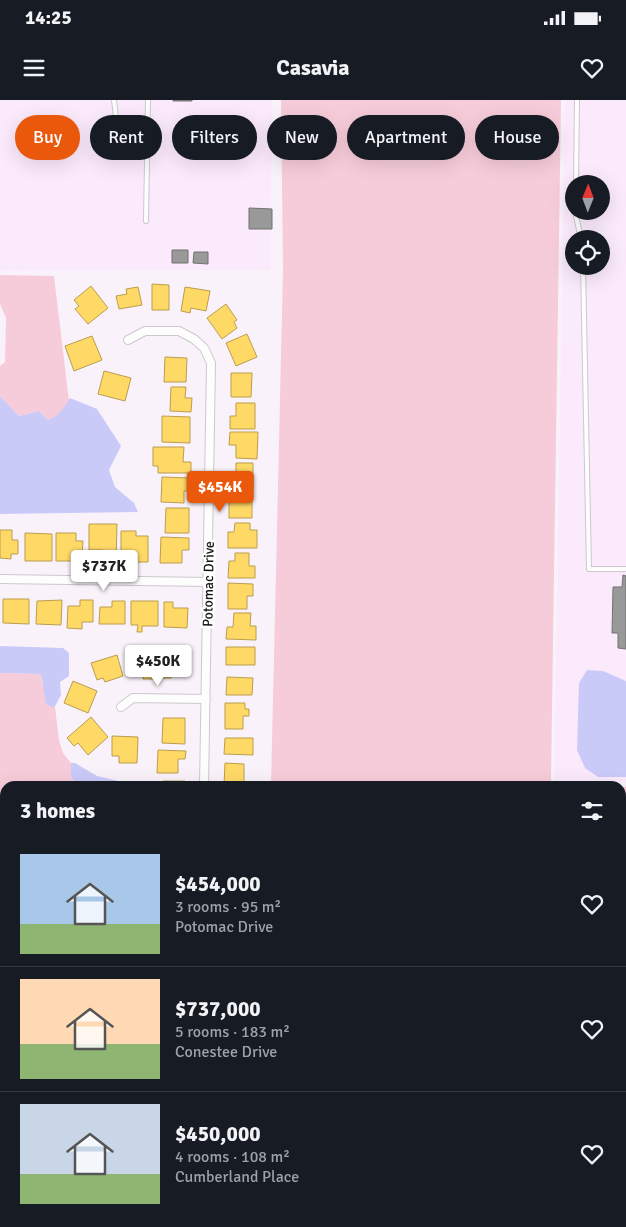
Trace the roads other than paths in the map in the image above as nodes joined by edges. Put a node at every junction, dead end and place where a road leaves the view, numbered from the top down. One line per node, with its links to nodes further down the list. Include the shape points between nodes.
1 (114, 100): 4 (lane)
2 (148, 100): 6 (lane)
3 (577, 100): 5 (lane)
4 (116, 115)
5 (576, 175)
6 (146, 220)
7 (583, 275): 9 (lane, via 589,569)
8 (128, 340): 11 (street, Potomac Drive, via 145,331 179,331 204,348 210,363)
9 (626, 569)
10 (0, 580): 11 (street)
11 (208, 582): 12 (street, Potomac Drive)
12 (206, 699): 13 (street, via 134,698); 14 (street, Potomac Drive)
13 (121, 707)
14 (204, 781)

